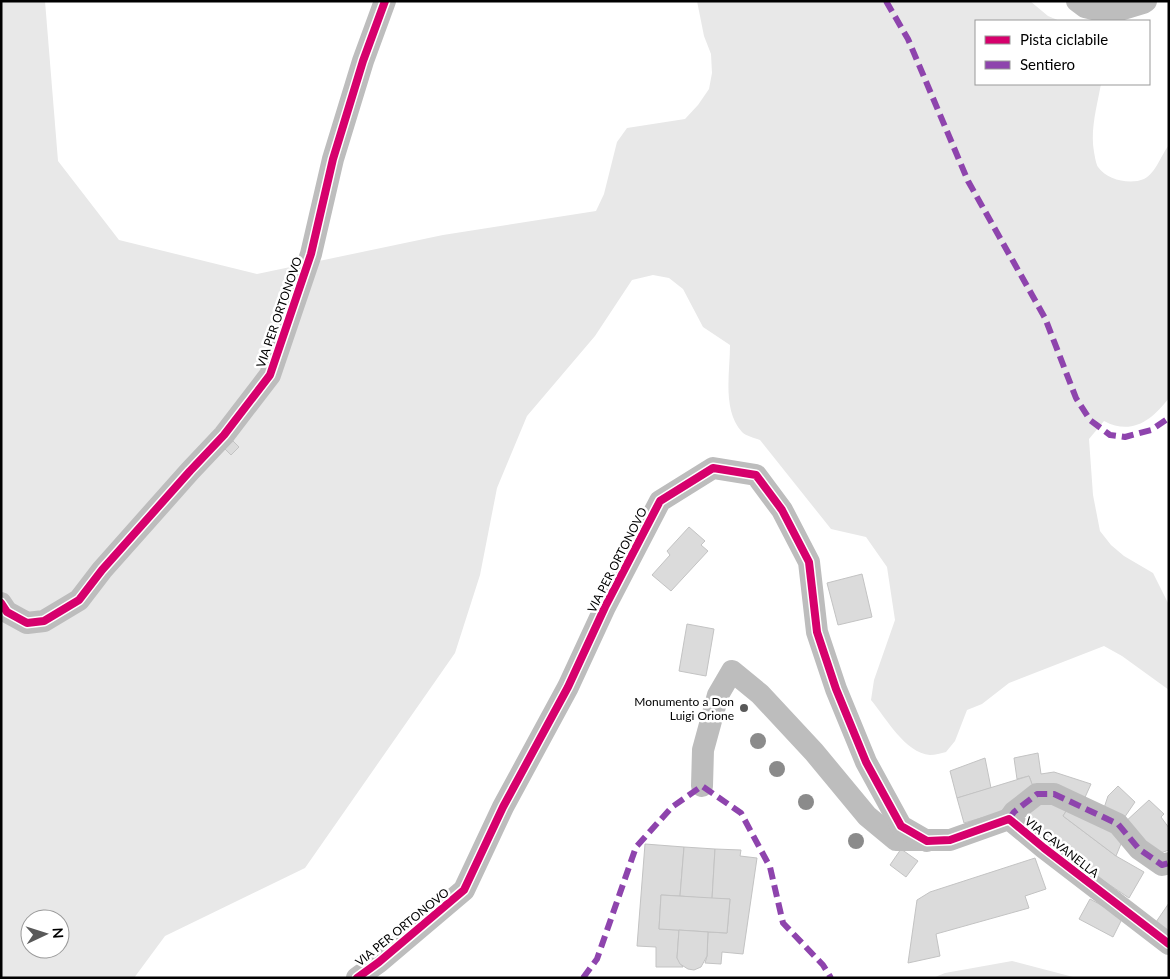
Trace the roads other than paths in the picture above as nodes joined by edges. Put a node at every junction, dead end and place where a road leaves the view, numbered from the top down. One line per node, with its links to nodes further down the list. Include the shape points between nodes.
1 (385, 1): 4 (street, VIA PER ORTONOVO, via 333,159 311,254 270,375 224,435 102,570 80,600 44,621 27,623 7,612)
2 (1077, 1): 3 (street, via 1085,7 1110,13)
3 (1146, 1)
4 (1, 603)
5 (702, 786): 7 (street, VIA CAVANELLA, via 706,741 718,695 732,671 760,694 867,816 896,840)
6 (1009, 819): 7 (street, VIA CAVANELLA, via 950,840); 8 (street, via 1037,794 1054,794 1118,824 1139,849 1162,865); 9 (street, VIA CAVANELLA)
7 (927, 841): 10 (street, VIA PER ORTONOVO, via 901,826 866,762 817,632 809,562 782,510 756,475 712,468 660,501 568,687 503,806 464,890)
8 (1169, 863)
9 (1169, 944)
10 (357, 978)

